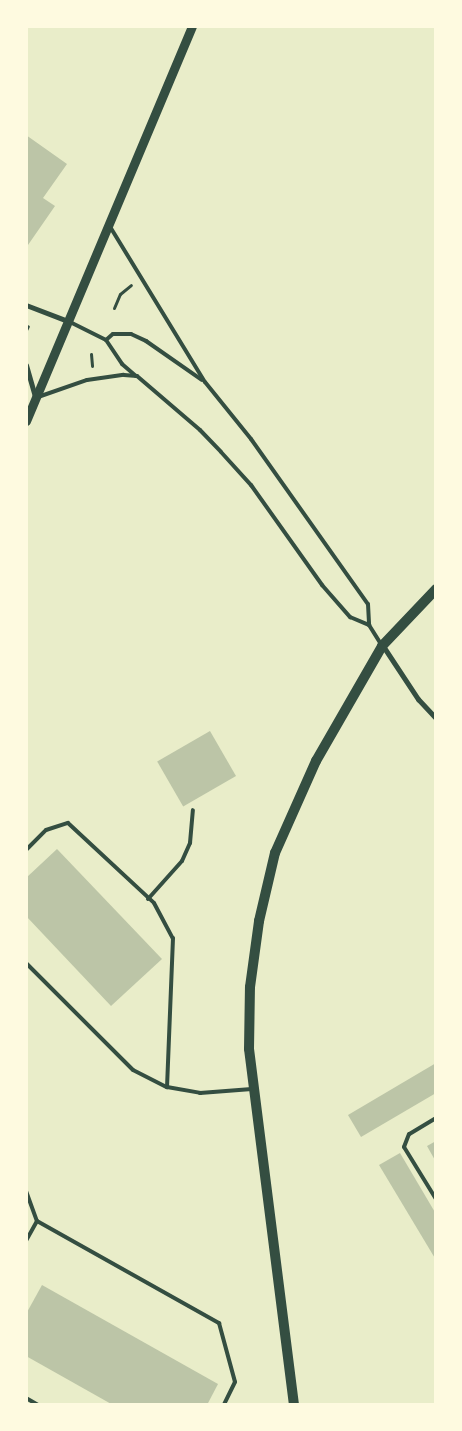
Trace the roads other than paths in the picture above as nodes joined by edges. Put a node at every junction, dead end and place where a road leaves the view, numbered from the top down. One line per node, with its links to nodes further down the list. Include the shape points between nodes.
1 (192, 26): 2 (street)
2 (108, 224): 4 (street); 8 (lane)
3 (26, 305): 4 (street)
4 (68, 321): 5 (lane); 9 (street)
5 (106, 340): 7 (lane, via 122,364); 8 (lane, via 112,334 131,334)
6 (26, 365): 9 (street)
7 (137, 376): 9 (lane, via 87,380); 12 (lane, via 216,447 251,485 322,585 350,617)
8 (205, 382): 12 (lane, via 251,439 368,604)
9 (36, 398): 10 (street)
10 (26, 420)
11 (436, 589): 13 (main road)
12 (369, 624): 13 (lane)
13 (382, 646): 14 (street, via 418,699); 20 (main road, via 316,760 276,853 259,921 250,987 249,1049)
14 (436, 718)
15 (193, 810): 17 (lane, via 190,843 182,861)
16 (26, 850): 17 (lane, via 46,830 68,822)
17 (148, 899): 19 (lane, via 154,903 173,938)
18 (26, 963): 19 (lane, via 133,1070)
19 (167, 1087): 20 (lane, via 200,1093)
20 (254, 1088): 29 (main road)
21 (436, 1118): 23 (lane, via 409,1134 404,1147)
22 (26, 1190): 24 (lane)
23 (436, 1200)
24 (37, 1221): 25 (lane); 28 (lane, via 219,1323 235,1382)
25 (26, 1240)
26 (26, 1398): 27 (lane)
27 (38, 1405)
28 (224, 1405)
29 (294, 1405)

